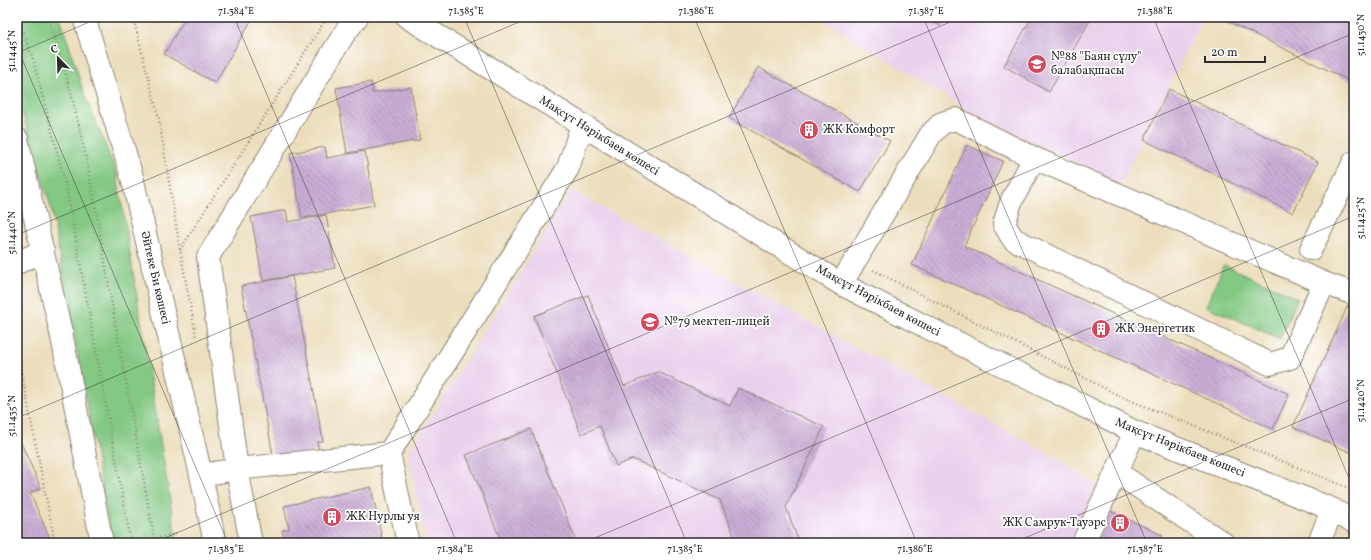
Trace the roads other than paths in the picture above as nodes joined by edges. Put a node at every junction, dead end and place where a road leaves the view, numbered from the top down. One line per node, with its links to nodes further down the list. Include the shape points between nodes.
1 (84, 17): 18 (street, Әйтеке Би көшесі, via 132,177)
2 (357, 17): 16 (street, via 344,34 208,257)
3 (407, 17): 4 (street, Мақсұт Нәрікбаев көшесі)
4 (582, 125): 12 (street, Мақсұт Нәрікбаев көшесі); 15 (street, via 568,168)
5 (17, 139): 9 (street)
6 (1034, 158): 11 (street); 11 (street, via 1011,202 1004,224 1013,238 1270,364 1290,358); 12 (street, via 956,119 942,123 930,134)
7 (1354, 162): 8 (street)
8 (1311, 249)
9 (43, 251): 10 (street); 21 (street)
10 (17, 263)
11 (1324, 283): 13 (street)
12 (841, 284): 14 (street, Мақсұт Нәрікбаев көшесі)
13 (1354, 294)
14 (1135, 432): 17 (street); 19 (street, Мақсұт Нәрікбаев көшесі)
15 (388, 453): 16 (street); 24 (street)
16 (237, 470): 18 (street); 23 (street)
17 (1116, 472): 25 (street); 26 (street)
18 (201, 475): 22 (street, Әйтеке Би көшесі)
19 (1332, 508): 20 (street, Мақсұт Нәрікбаев көшесі); 27 (street)
20 (1354, 522)
21 (102, 543)
22 (215, 543)
23 (251, 543)
24 (408, 543)
25 (1083, 543)
26 (1223, 543)
27 (1319, 543)

